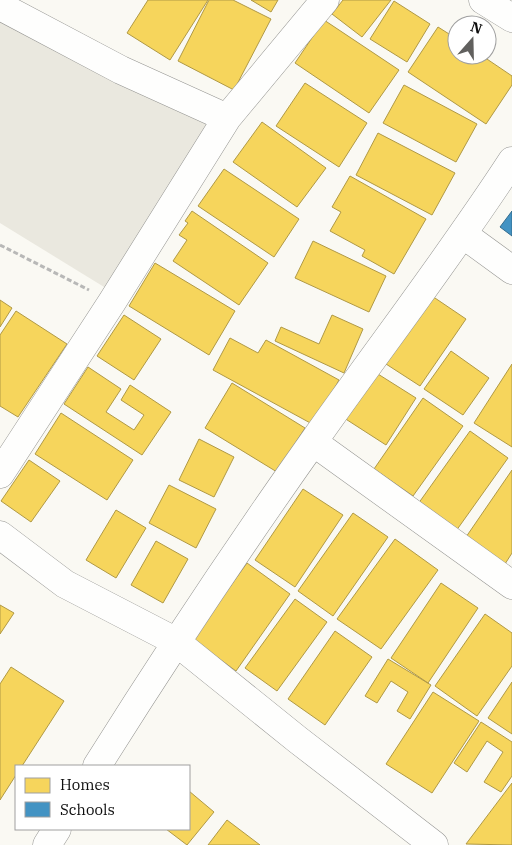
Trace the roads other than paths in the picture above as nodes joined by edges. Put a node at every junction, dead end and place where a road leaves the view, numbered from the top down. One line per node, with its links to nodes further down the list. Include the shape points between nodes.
1 (325, 0): 5 (street)
2 (482, 0): 4 (street)
3 (0, 6): 5 (street, via 121,70)
4 (512, 18)
5 (227, 118): 10 (street)
6 (512, 162): 7 (street)
7 (464, 235): 8 (street); 9 (street)
8 (512, 270)
9 (313, 442): 12 (street); 13 (street)
10 (0, 474)
11 (0, 535): 13 (street, via 65,584)
12 (512, 586)
13 (175, 641): 14 (street); 17 (street)
14 (98, 765)
15 (56, 830): 16 (street)
16 (47, 845)
17 (434, 845)

